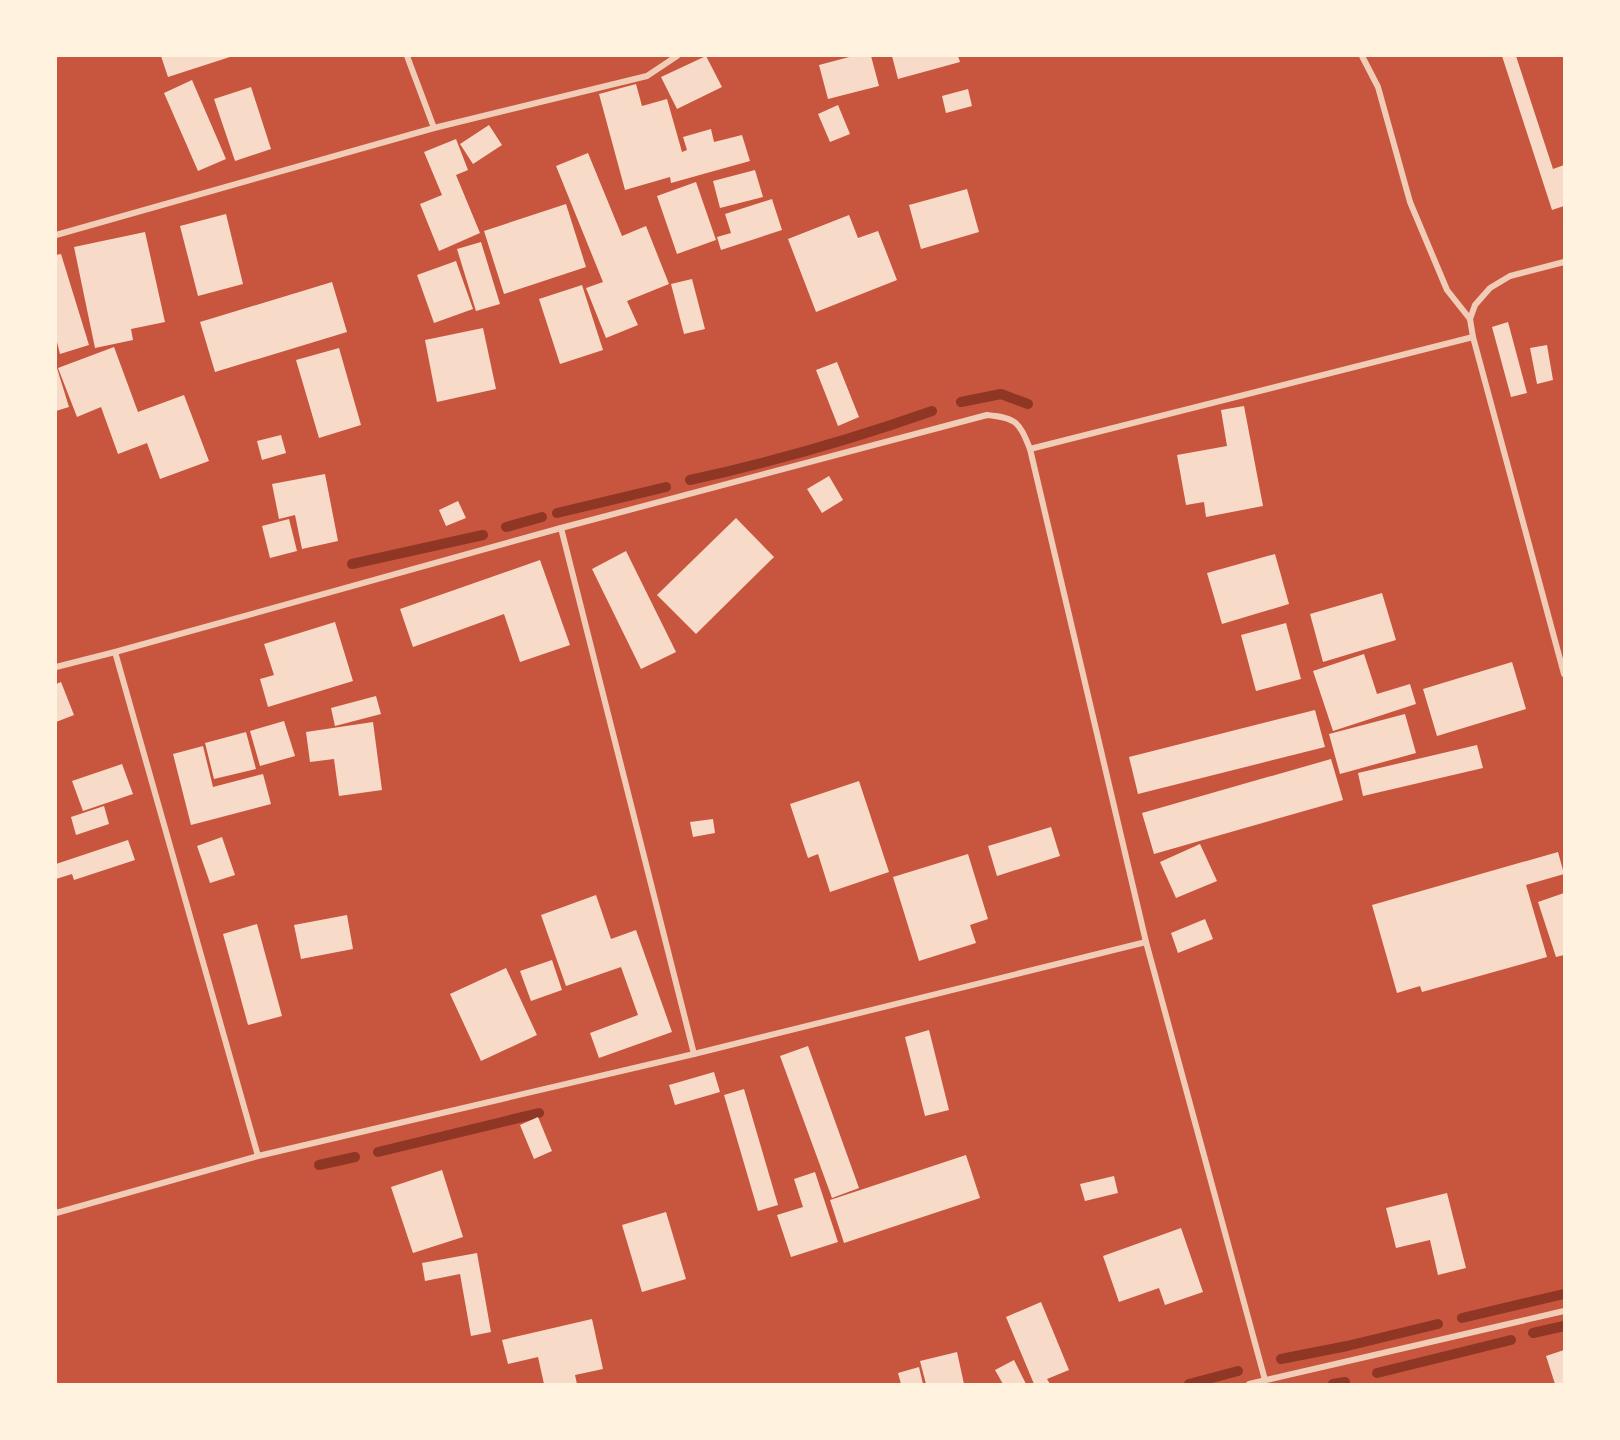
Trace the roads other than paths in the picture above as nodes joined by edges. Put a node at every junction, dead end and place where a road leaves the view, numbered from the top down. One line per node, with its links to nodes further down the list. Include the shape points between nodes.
1 (407, 56): 4 (street)
2 (677, 56): 4 (street, via 647,76)
3 (1362, 56): 7 (street, via 1378,87 1415,213 1447,290)
4 (434, 128): 5 (street)
5 (56, 235)
6 (1564, 262): 7 (street, via 1510,276 1490,288 1475,305)
7 (1470, 319): 8 (street)
8 (1473, 338): 9 (street); 13 (street)
9 (1030, 449): 10 (street, via 1022,429 1008,417 987,415); 14 (street)
10 (561, 528): 11 (street); 15 (street)
11 (115, 652): 12 (street); 16 (street)
12 (56, 667)
13 (1564, 674)
14 (1146, 942): 15 (street); 19 (street)
15 (694, 1054): 16 (street)
16 (258, 1156): 17 (street)
17 (56, 1214)
18 (1564, 1311): 19 (street)
19 (1265, 1380): 20 (street)
20 (1249, 1384)

